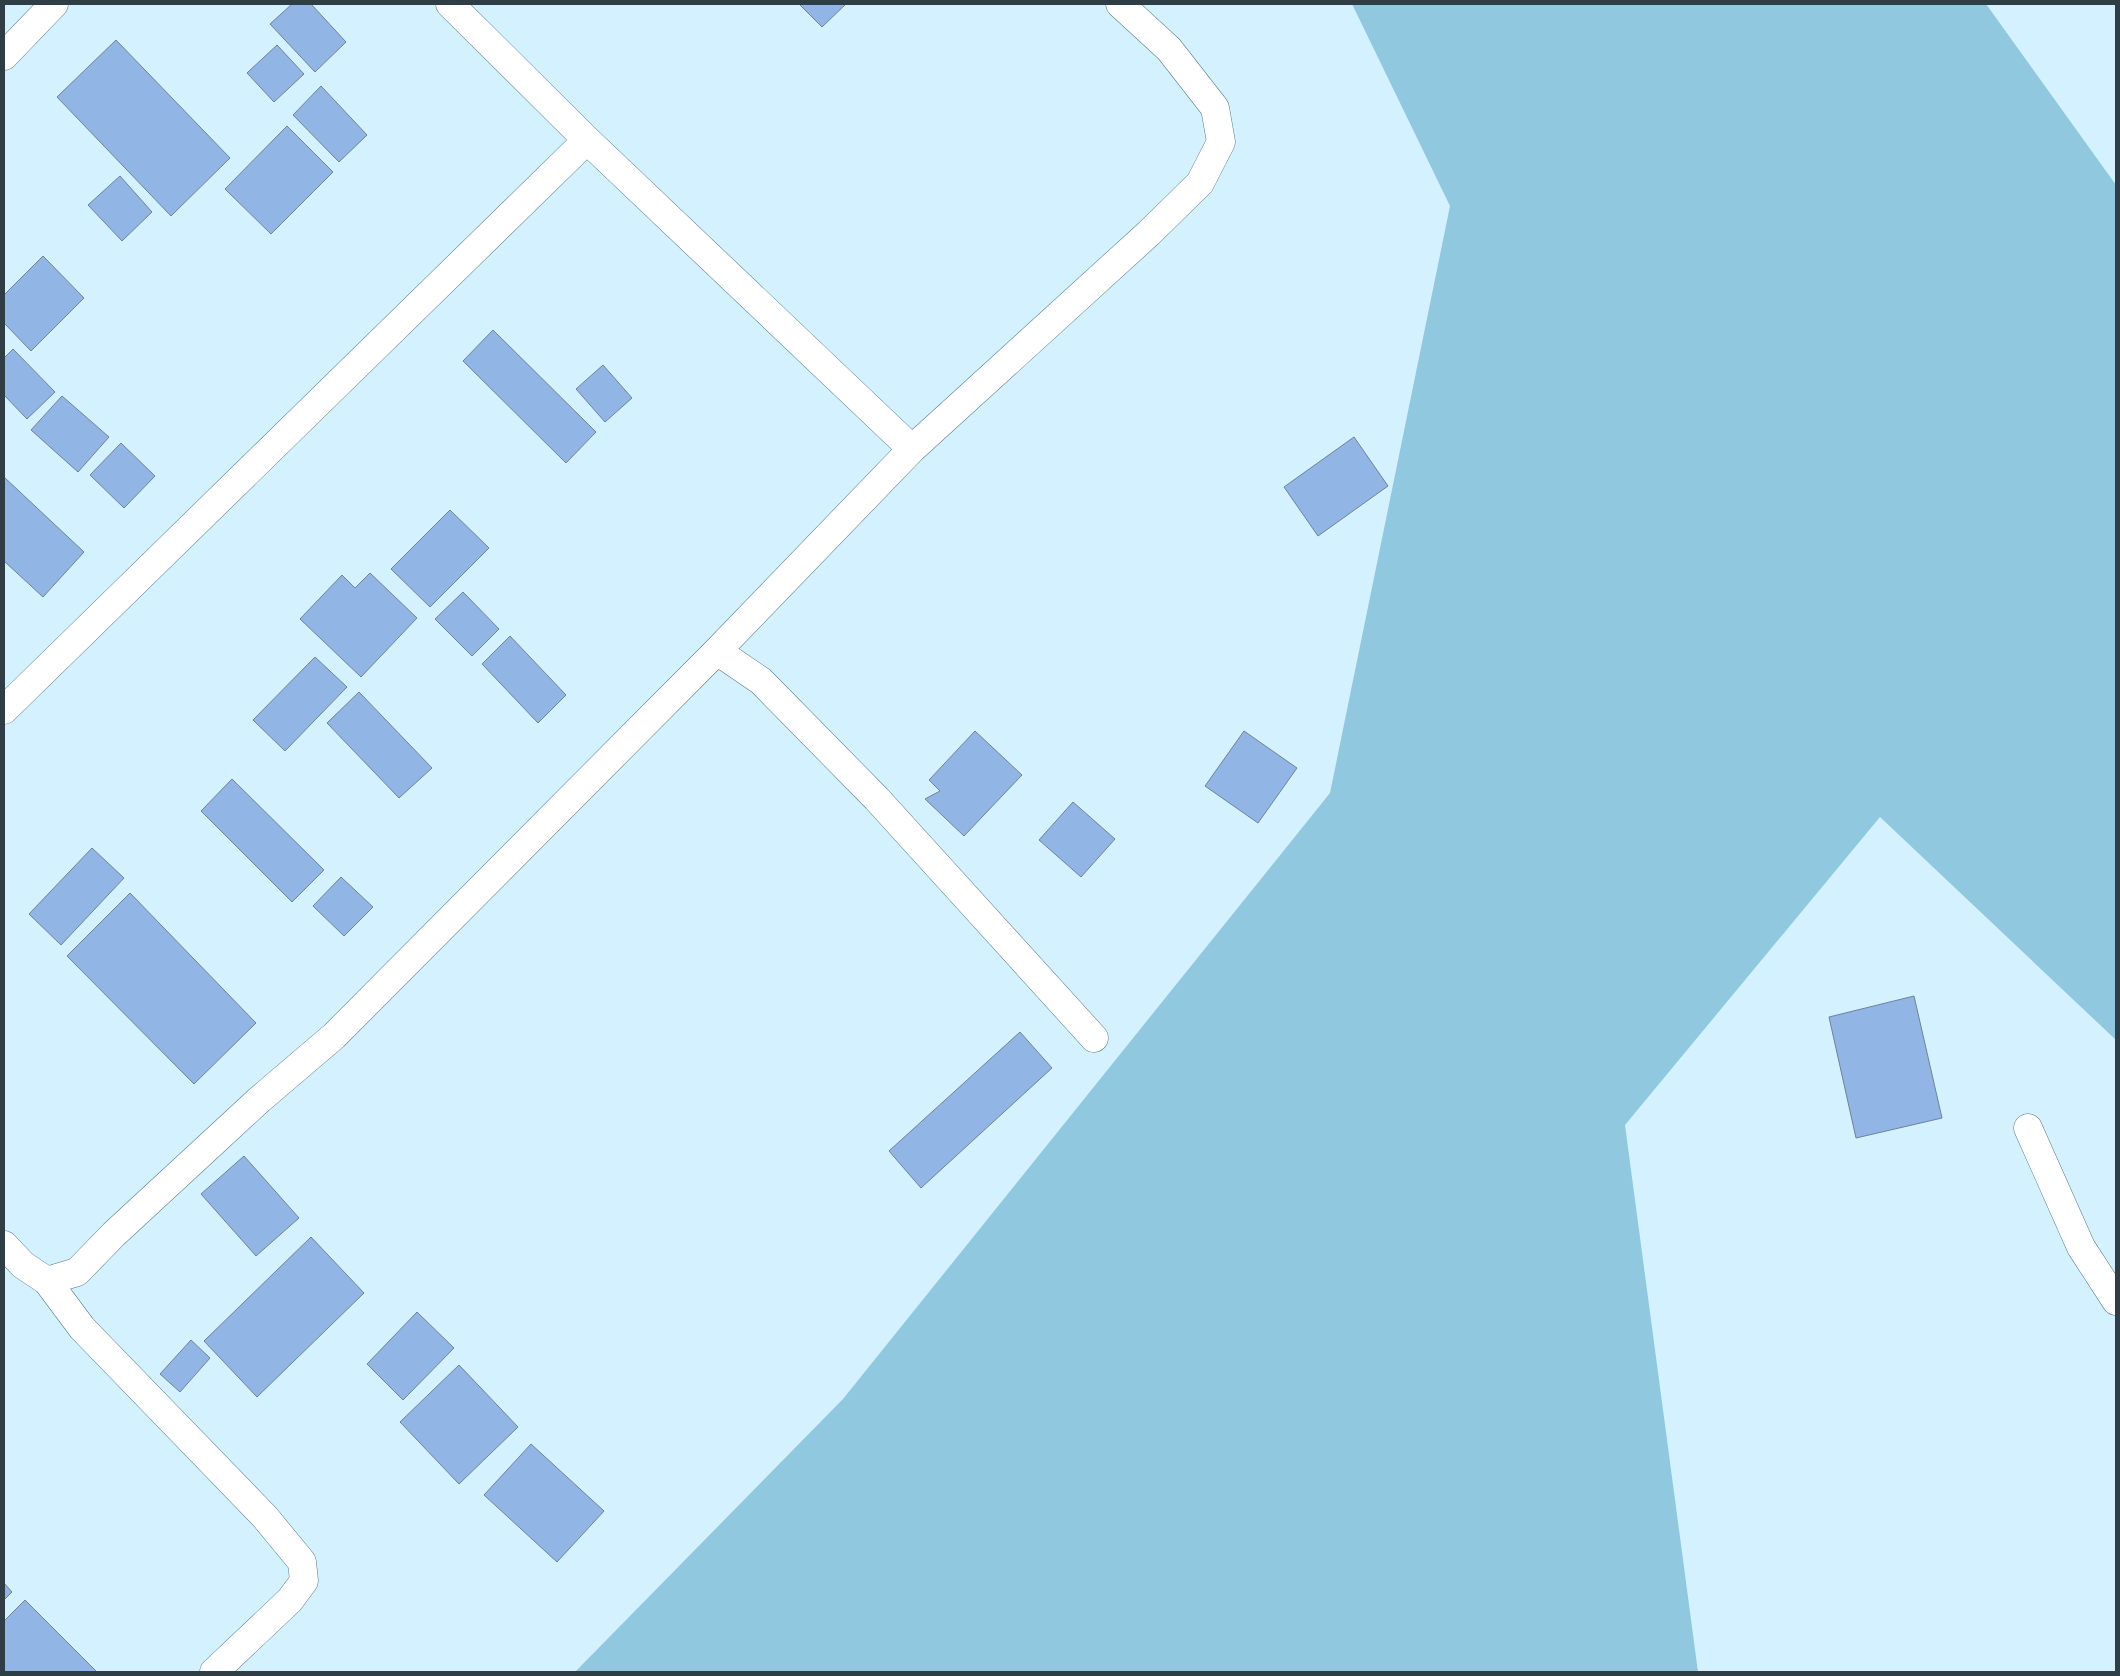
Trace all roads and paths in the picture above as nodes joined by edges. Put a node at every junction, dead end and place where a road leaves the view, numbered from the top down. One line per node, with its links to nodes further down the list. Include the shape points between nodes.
1 (54, 4): 4 (street)
2 (450, 4): 5 (street)
3 (1120, 4): 6 (street, via 1168,49 1215,108 1221,142 1200,183 1149,234)
4 (4, 56)
5 (587, 140): 6 (street); 8 (street)
6 (912, 449): 7 (street)
7 (717, 651): 9 (street, via 761,682 863,786); 12 (street, via 334,1036 252,1107 77,1272)
8 (4, 710)
9 (1094, 1038)
10 (2028, 1128): 13 (street, via 2081,1248)
11 (4, 1245): 12 (street, via 23,1265)
12 (47, 1281): 14 (street, via 82,1328 265,1517 302,1562 304,1581 290,1600)
13 (2116, 1302)
14 (214, 1672)

